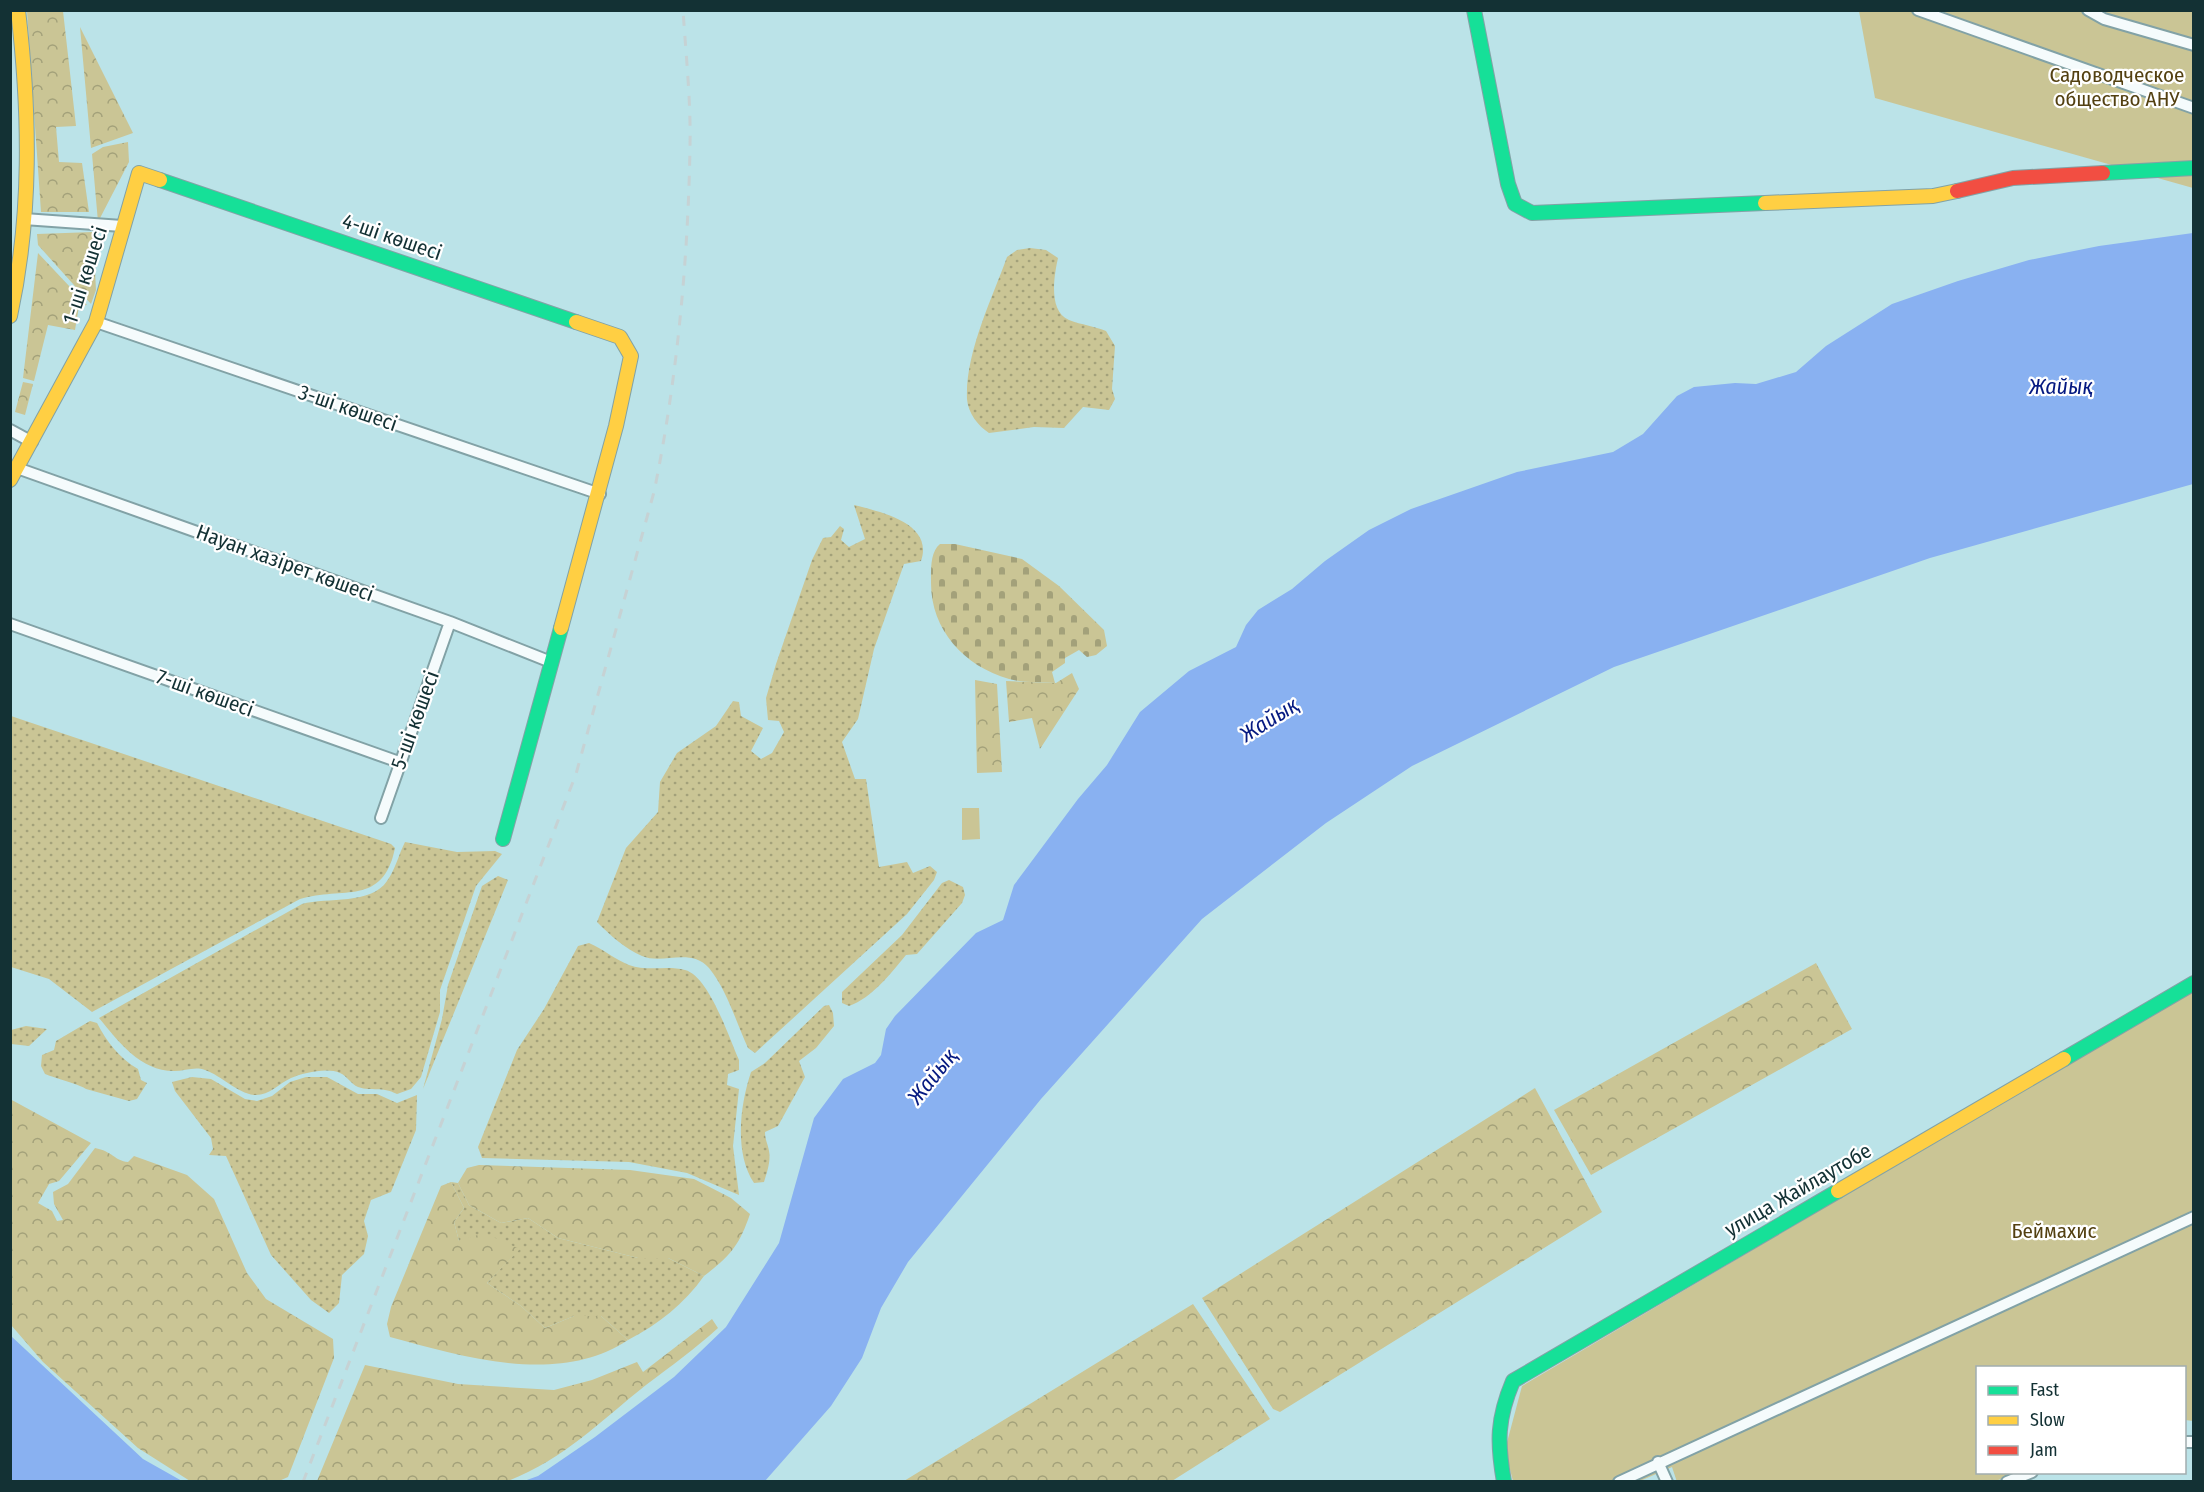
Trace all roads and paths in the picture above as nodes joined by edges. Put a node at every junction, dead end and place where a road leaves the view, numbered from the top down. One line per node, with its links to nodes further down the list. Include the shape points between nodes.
1 (1474, 10): 8 (main road, via 1508,184 1515,204 1532,213 1933,196 2013,178)
2 (1918, 10): 7 (street)
3 (2088, 10): 6 (street, via 2104,19)
4 (18, 11): 5 (main road); 10 (main road, via 26,72)
5 (10, 12)
6 (2193, 45)
7 (2193, 108)
8 (2193, 168)
9 (139, 173): 11 (main road, 1-шi көшесі); 17 (main road, 4-шi көшесі, via 620,337 631,356)
10 (24, 219): 11 (street); 12 (main road)
11 (122, 226): 13 (main road, 1-шi көшесі)
12 (10, 316)
13 (96, 322): 15 (main road, 1-шi көшесі); 17 (street, 3-шi көшесі)
14 (10, 430): 15 (street)
15 (32, 442): 16 (main road, 1-шi көшесі)
16 (14, 474): 18 (street, Науан хазірет көшесі)
17 (600, 494): 20 (main road)
18 (450, 622): 20 (street, Науан хазірет көшесі); 21 (street, 5-шi көшесі)
19 (10, 624): 21 (street, 7-шi көшесі)
20 (551, 662): 23 (main road)
21 (399, 762): 22 (street, 5-шi көшесі)
22 (381, 818)
23 (503, 839)
24 (2193, 983): 28 (main road, улица Жайлаутобе, via 1513,1381 1500,1412 1498,1431)
25 (2193, 1217): 26 (street)
26 (1658, 1462): 29 (street); 30 (street)
27 (2029, 1474): 31 (street)
28 (1504, 1482)
29 (1619, 1482)
30 (1667, 1482)
31 (2007, 1482)

